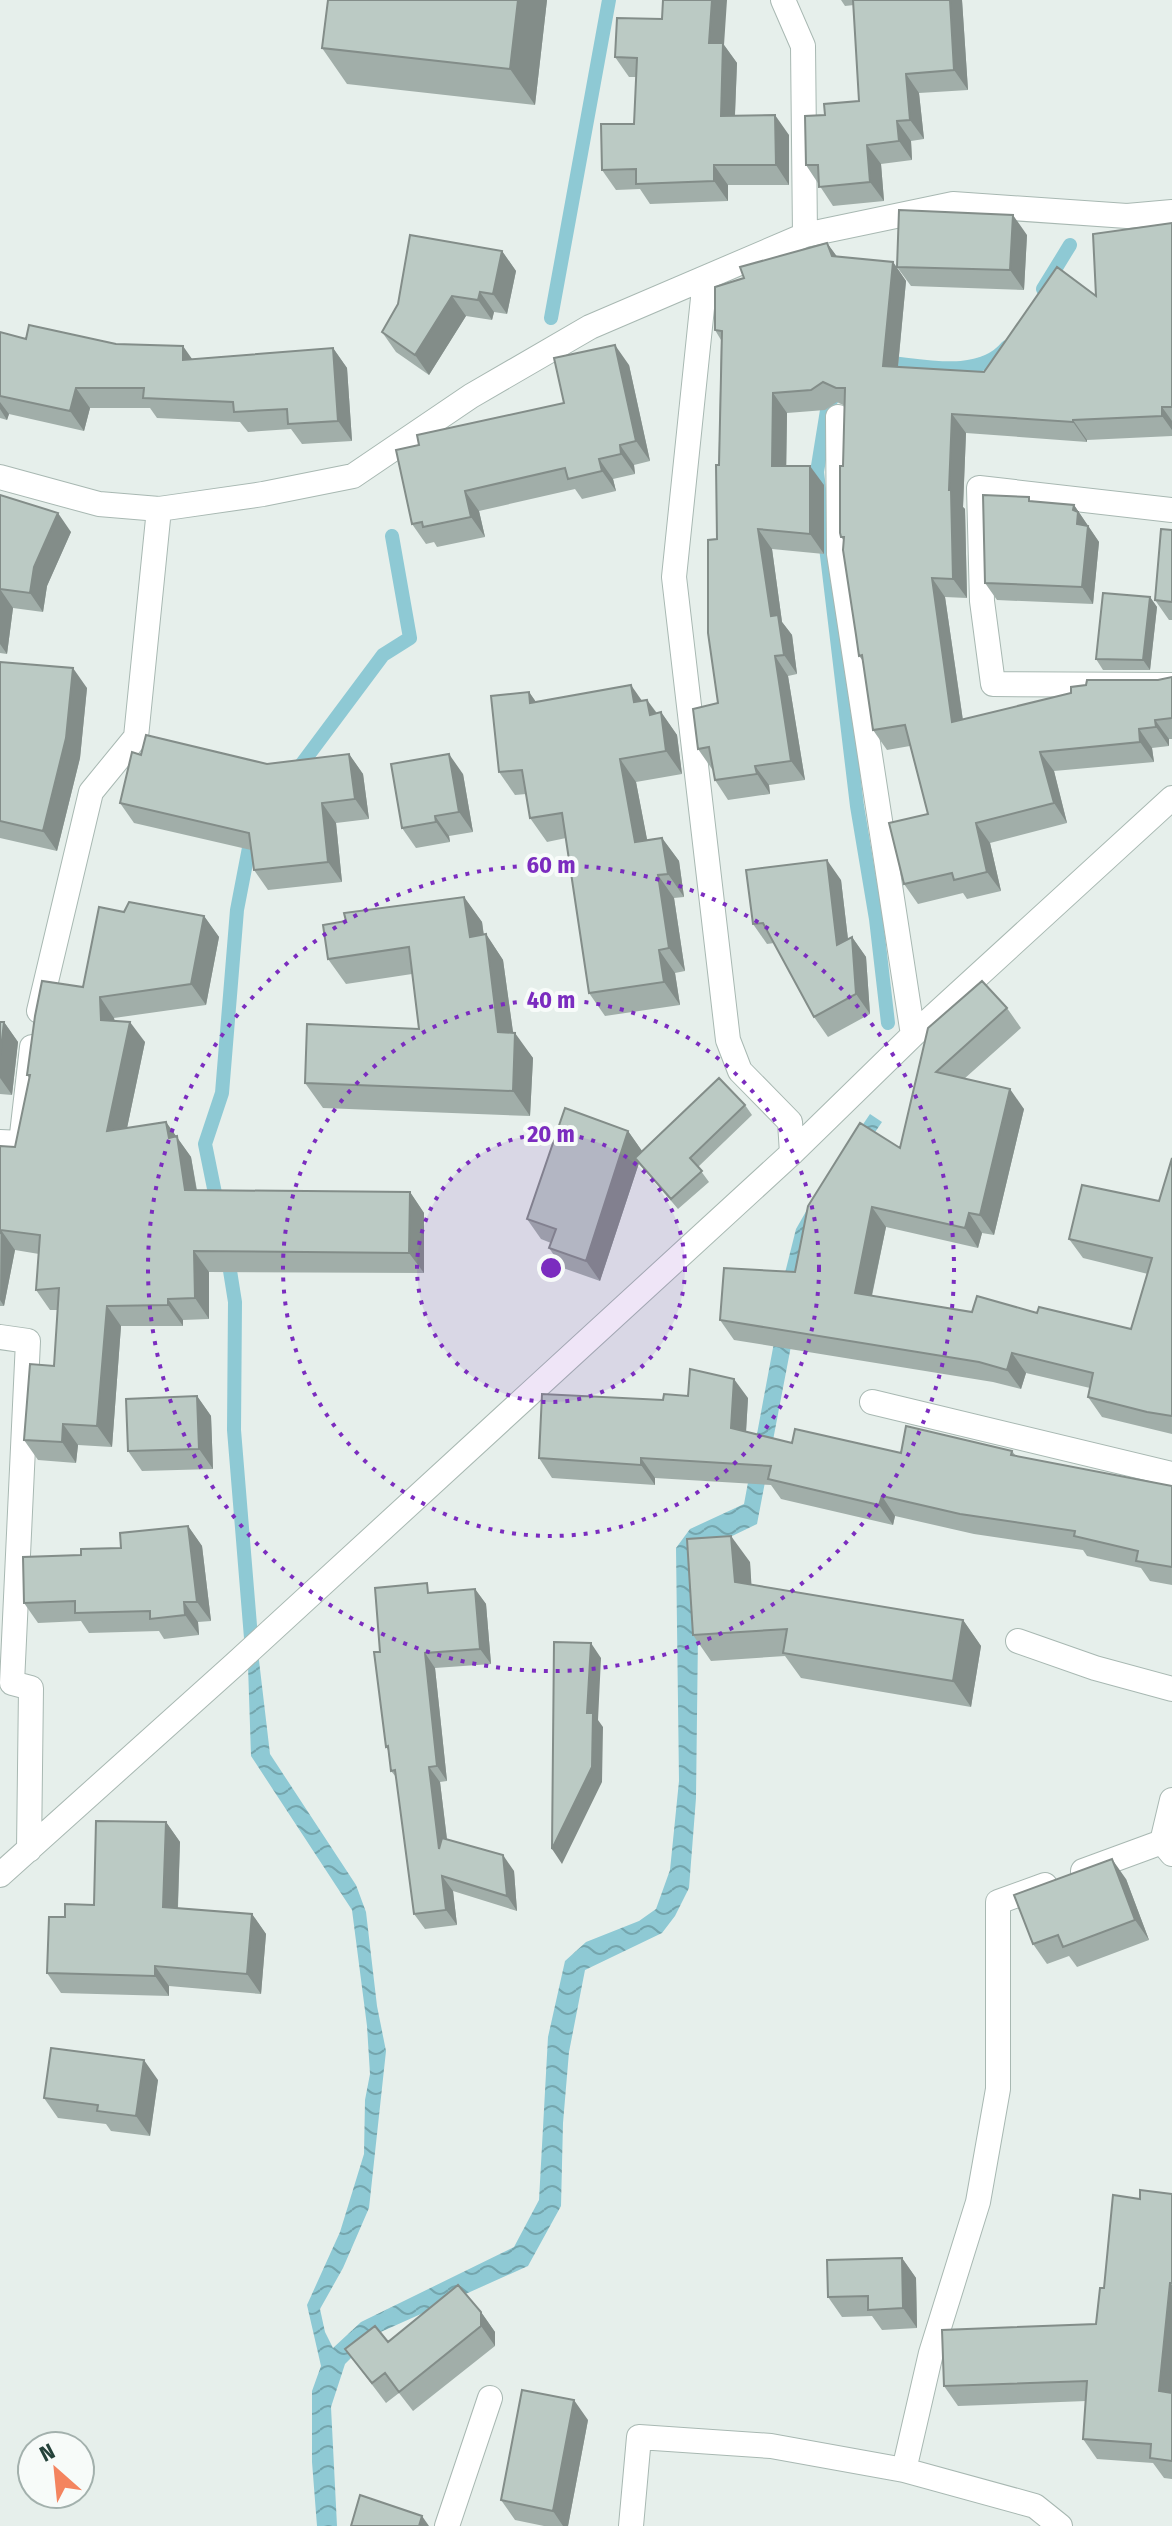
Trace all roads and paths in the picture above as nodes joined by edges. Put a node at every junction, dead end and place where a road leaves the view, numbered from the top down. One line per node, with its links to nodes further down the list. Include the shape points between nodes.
1 (783, 0): 3 (street, via 803,46)
2 (1172, 212): 3 (street, via 1127,216 953,204)
3 (805, 235): 4 (street)
4 (705, 279): 7 (street, via 590,327 471,396 353,476); 13 (street, via 674,577 728,1040 740,1071 790,1122)
5 (838, 417): 11 (street, via 839,554)
6 (0, 477): 7 (street, via 99,504)
7 (159, 509): 12 (street, via 136,737 91,792 35,1029 21,1143)
8 (1172, 510): 9 (street, via 979,488 982,601 993,684)
9 (1172, 685)
10 (1172, 798): 11 (street)
11 (913, 1035): 13 (street)
12 (0, 1142)
13 (792, 1153): 21 (street)
14 (0, 1337): 21 (street, via 28,1341 12,1683 31,1688)
15 (872, 1402): 16 (street)
16 (1172, 1474)
17 (1018, 1641): 18 (street)
18 (1172, 1689)
19 (1172, 1800): 20 (street)
20 (1167, 1848): 24 (street, via 998,1902 998,2089 978,2202 931,2353)
21 (29, 1850): 22 (street)
22 (0, 1875)
23 (490, 2398): 25 (street)
24 (904, 2470): 26 (street, via 771,2446 639,2437); 27 (street, via 1035,2506)
25 (447, 2526)
26 (631, 2526)
27 (1060, 2526)

